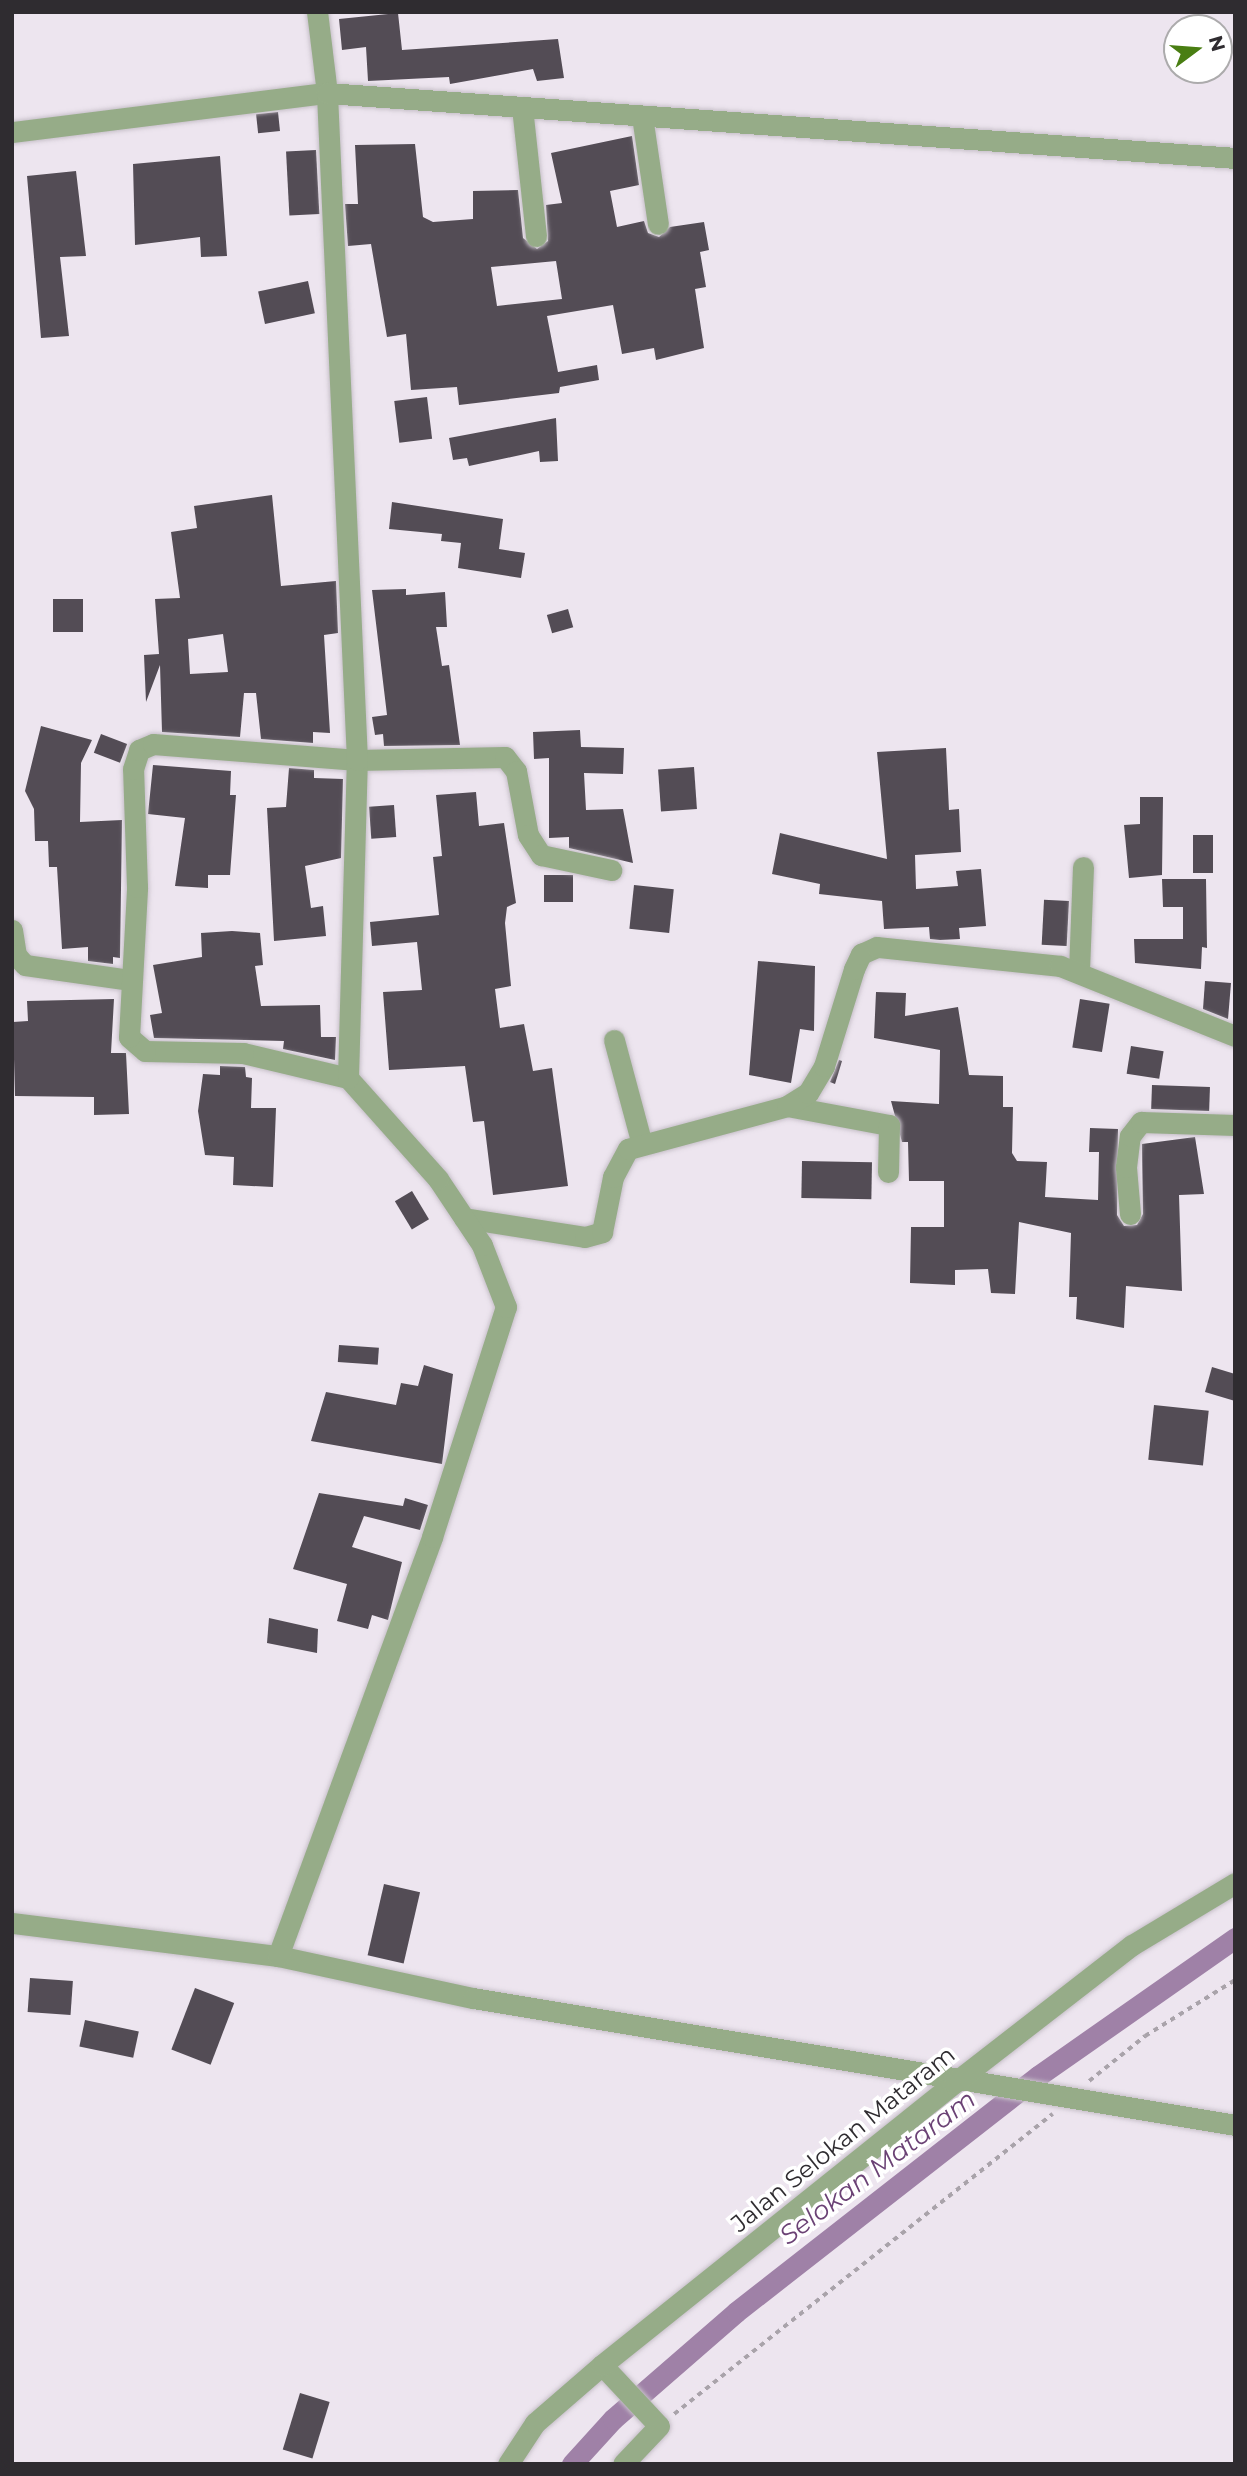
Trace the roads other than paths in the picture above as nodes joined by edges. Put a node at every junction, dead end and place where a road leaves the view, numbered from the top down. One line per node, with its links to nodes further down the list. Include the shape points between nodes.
1 (317, 12): 2 (street)
2 (327, 93): 3 (street); 5 (street); 9 (street)
3 (522, 107): 4 (street); 8 (street)
4 (642, 116): 6 (street); 7 (street)
5 (12, 132)
6 (1235, 158)
7 (657, 224)
8 (536, 236)
9 (357, 760): 11 (street, via 505,757 516,771 528,835 541,855); 14 (street, via 153,744 139,750 133,769); 17 (street)
10 (1083, 867): 13 (street)
11 (611, 870)
12 (12, 930): 14 (street, via 16,955 25,965)
13 (1079, 971): 15 (street); 18 (street, via 900,947 861,954 817,1083)
14 (131, 980): 17 (street, via 127,1030 145,1051 243,1053)
15 (1235, 1035)
16 (614, 1040): 20 (street)
17 (348, 1079): 23 (street, via 438,1179)
18 (787, 1106): 20 (street); 21 (street, via 889,1125)
19 (1235, 1125): 22 (street, via 1142,1122 1130,1136 1126,1167)
20 (641, 1141): 23 (street, via 621,1157 602,1232 594,1238)
21 (888, 1172)
22 (1130, 1214)
23 (464, 1218): 26 (street, via 501,1286 503,1332)
24 (1235, 1883): 27 (street, Jalan Selokan Mataram, via 1132,1945)
25 (12, 1923): 26 (street)
26 (278, 1956): 27 (street, via 472,1998)
27 (954, 2083): 28 (street); 29 (street, Jalan Selokan Mataram)
28 (1235, 2125)
29 (603, 2365): 30 (street, Jalan Selokan Mataram, via 535,2423); 31 (street, via 655,2422)
30 (508, 2464)
31 (623, 2464)

